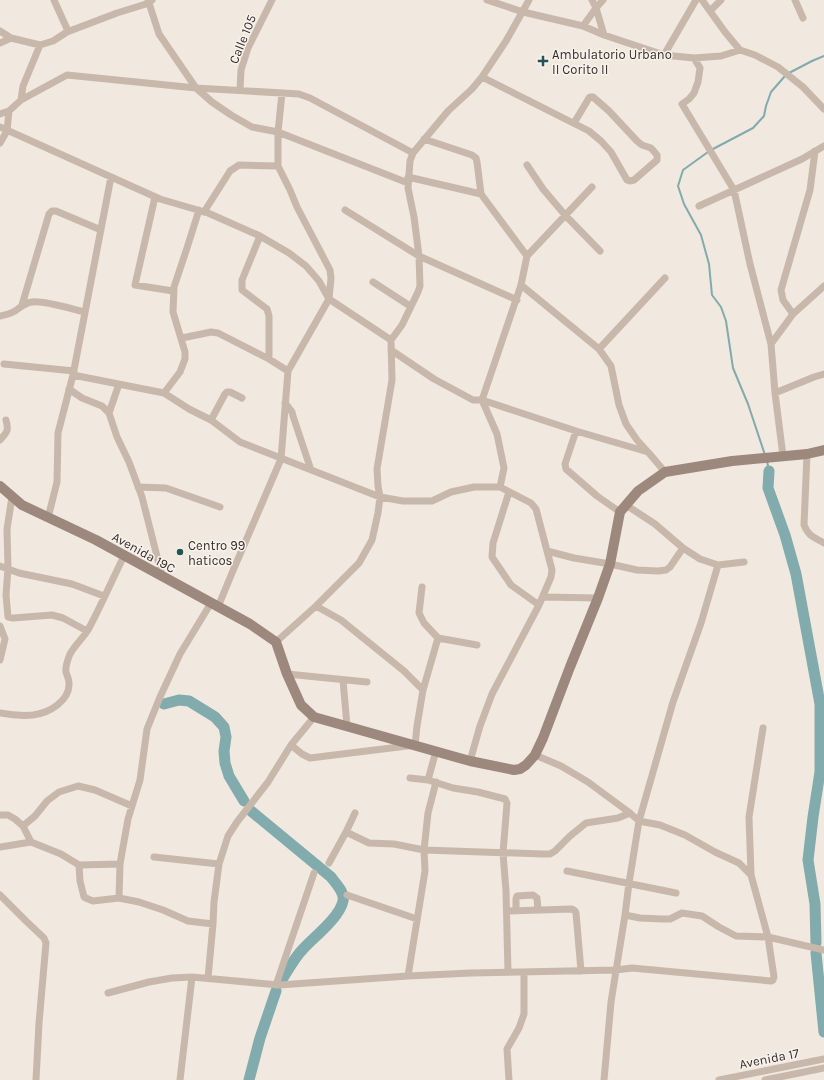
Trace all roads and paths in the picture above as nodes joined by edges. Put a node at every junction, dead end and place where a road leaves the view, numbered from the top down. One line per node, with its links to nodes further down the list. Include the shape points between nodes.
1 (54, 0): 18 (street)
2 (272, 0): 28 (street, Calle 105, via 248,48 241,70)
3 (487, 0): 14 (street)
4 (529, 0): 14 (street)
5 (592, 0): 12 (street)
6 (604, 0): 12 (street)
7 (696, 0): 24 (street)
8 (702, 0): 13 (street)
9 (722, 0): 13 (street)
10 (795, 0): 15 (street)
11 (150, 1): 18 (street); 27 (street, via 159,34)
12 (596, 8): 16 (street); 19 (street)
13 (710, 11): 23 (street)
14 (522, 12): 16 (street); 26 (street)
15 (803, 18)
16 (583, 26): 19 (street)
17 (0, 31): 20 (street)
18 (68, 31): 22 (street, via 53,41)
19 (604, 35): 24 (street)
20 (11, 38): 21 (street); 22 (street)
21 (0, 43)
22 (40, 45): 30 (street, via 23,86)
23 (740, 50): 25 (street, via 721,56); 31 (street, via 778,66)
24 (664, 55): 25 (street)
25 (694, 58): 47 (street, via 700,68 698,82 694,93 682,104)
26 (482, 77): 34 (street); 37 (street)
27 (196, 88): 28 (street); 30 (street, via 67,75); 36 (street, via 218,106 252,127)
28 (240, 90): 29 (street)
29 (282, 93): 36 (street); 41 (street, via 299,94 310,98)
30 (22, 100): 32 (street)
31 (824, 109)
32 (9, 111): 33 (street); 35 (street)
33 (0, 114)
34 (574, 123): 34 (street, via 589,98 593,97 639,143 651,148 657,155 657,160 634,180 627,180 606,146)
35 (3, 129): 38 (street); 44 (street)
36 (278, 132): 43 (street); 45 (street)
37 (424, 139): 41 (street); 48 (street, via 476,158)
38 (0, 143)
39 (824, 146): 40 (street)
40 (815, 151): 47 (street); 69 (street, via 810,190 781,290 783,300)
41 (413, 153): 45 (street)
42 (526, 165): 53 (street)
43 (278, 166): 52 (street, via 239,165 230,171); 64 (street, via 330,270)
44 (111, 177): 49 (street); 54 (street)
45 (408, 180): 48 (street); 57 (street)
46 (592, 187): 53 (street)
47 (734, 190): 50 (street); 73 (street)
48 (481, 194): 58 (street)
49 (155, 197): 52 (street); 63 (street, via 135,285)
50 (699, 206)
51 (345, 210): 57 (street)
52 (202, 211): 55 (street); 63 (street)
53 (565, 215): 56 (street); 58 (street)
54 (101, 230): 66 (street, via 52,211); 68 (street)
55 (260, 236): 64 (street, via 306,266 319,281); 76 (street, via 242,280 242,290 267,309)
56 (600, 251)
57 (420, 256): 65 (street); 67 (street, via 420,286)
58 (527, 256): 61 (street)
59 (665, 278): 74 (street)
60 (373, 282): 67 (street)
61 (521, 285): 65 (street); 74 (street)
62 (824, 286): 69 (street)
63 (173, 290): 71 (street, via 173,312)
64 (329, 299): 72 (street); 78 (street)
65 (517, 300): 86 (street)
66 (22, 305): 68 (street, via 40,302); 70 (street, via 17,310)
67 (410, 306): 72 (street, via 402,325)
68 (85, 312): 79 (street)
69 (793, 314): 73 (street)
70 (0, 316)
71 (182, 338): 76 (street, via 211,332); 83 (street, via 185,359 180,372)
72 (391, 340): 75 (street)
73 (771, 344): 84 (street)
74 (599, 349): 94 (street, via 611,366 619,405 626,424)
75 (390, 350): 86 (street, via 434,379 473,400); 105 (street, via 392,380 377,469)
76 (269, 359): 78 (street)
77 (4, 364): 79 (street)
78 (288, 371): 87 (street)
79 (73, 373): 81 (street); 82 (street)
80 (824, 374): 84 (street)
81 (119, 384): 83 (street); 88 (street)
82 (69, 389): 88 (street, via 82,398 102,406); 108 (street, via 58,433 58,482)
83 (164, 393): 90 (street)
84 (775, 393): 96 (street)
85 (242, 398): 90 (street, via 227,392)
86 (482, 400): 91 (street); 102 (street, via 497,434 504,468)
87 (285, 403): 97 (street); 98 (street, via 292,412)
88 (109, 413): 101 (street)
89 (6, 420): 92 (street, via 8,428)
90 (211, 420): 97 (street, via 240,442)
91 (576, 432): 94 (street); 107 (street, via 566,469 597,496)
92 (0, 440)
93 (824, 450): 95 (street)
94 (648, 452): 99 (street)
95 (807, 454): 96 (street); 109 (street, via 804,525 807,532)
96 (783, 456): 99 (street)
97 (281, 459): 98 (street); 123 (street, via 232,573)
98 (311, 470): 105 (street)
99 (665, 472): 107 (street, via 638,491)
100 (0, 486): 104 (street, Avenida 19C)
101 (138, 487): 106 (street, via 166,488); 118 (street)
102 (500, 488): 103 (street); 105 (street, via 467,489 432,500 403,501)
103 (509, 492): 111 (street, via 531,503 536,509); 124 (street, via 493,543 492,557 510,585)
104 (12, 497): 108 (street, Avenida 19C); 117 (street, via 7,529)
105 (380, 497): 125 (street, via 372,540 359,563)
106 (220, 507)
107 (623, 508): 110 (street, via 655,524); 114 (street)
108 (48, 518): 112 (street, Avenida 19C)
109 (824, 543)
110 (683, 548): 114 (street, via 666,570 637,570); 115 (street, via 700,559)
111 (547, 551): 114 (street); 121 (street, via 552,570)
112 (124, 556): 118 (street, Avenida 19C); 120 (street)
113 (744, 562): 115 (street)
114 (610, 564): 122 (street)
115 (718, 565): 152 (street, via 673,702)
116 (0, 566): 117 (street)
117 (8, 569): 120 (street, via 72,584); 127 (street, via 8,617 52,616 63,618)
118 (162, 576): 123 (street, Avenida 19C)
119 (422, 587): 128 (street, via 419,613 424,623)
120 (104, 596): 127 (street)
121 (543, 597): 122 (street); 124 (street)
122 (598, 598): 143 (street)
123 (215, 605): 129 (street, Avenida 19C); 148 (street, via 180,654 160,697 147,729 140,780)
124 (539, 605): 144 (street, via 492,694)
125 (316, 606): 129 (street); 135 (street, via 341,620 404,671)
126 (0, 626): 131 (street, via 5,639)
127 (87, 631): 136 (street, via 69,656 66,671 70,682 69,691 59,704 35,715)
128 (438, 638): 130 (street); 135 (street)
129 (276, 642): 132 (street)
130 (477, 645)
131 (0, 660)
132 (287, 674): 133 (street); 137 (street, via 301,705)
133 (343, 680): 134 (street); 138 (street)
134 (367, 682)
135 (423, 690): 141 (street)
136 (0, 713)
137 (314, 716): 138 (street); 140 (street)
138 (347, 726): 141 (street)
139 (763, 728): 166 (street, via 749,817)
140 (291, 745): 141 (street, via 310,758); 162 (street, via 268,782 228,836)
141 (415, 745): 142 (street)
142 (436, 751): 144 (street); 146 (street)
143 (535, 755): 144 (street, via 526,765 514,770); 150 (street, via 561,766 588,782)
144 (470, 761)
145 (410, 778): 146 (street)
146 (428, 780): 147 (street)
147 (436, 782): 157 (street, via 428,812); 158 (street, via 507,801)
148 (132, 806): 153 (street, via 95,790 78,786 59,792); 161 (street)
149 (355, 813): 154 (street)
150 (630, 813): 152 (street); 158 (street, via 618,818 586,823 550,854)
151 (0, 815): 153 (street, via 15,819)
152 (639, 821): 166 (street, via 660,825 685,835 739,863); 167 (street)
153 (23, 826): 155 (street)
154 (346, 832): 157 (street, via 369,843 394,844); 160 (street)
155 (31, 842): 156 (street); 163 (street, via 61,854)
156 (0, 847)
157 (424, 850): 158 (street); 176 (street, via 424,871)
158 (503, 852): 174 (street)
159 (154, 857): 162 (street)
160 (329, 863)
161 (120, 864): 163 (street); 171 (street)
162 (219, 864): 177 (street)
163 (79, 865): 171 (street, via 84,897 93,901)
164 (568, 870): 167 (street)
165 (314, 873): 187 (street)
166 (751, 875): 178 (street)
167 (629, 883): 168 (street); 175 (street)
168 (676, 893)
169 (0, 895): 191 (street, via 44,938 46,943)
170 (347, 895): 176 (street)
171 (119, 898): 177 (street, via 139,902 188,921)
172 (516, 910): 173 (street); 173 (street, via 518,896 533,895 538,898); 174 (street)
173 (538, 910): 181 (street, via 575,910)
174 (506, 911): 182 (street)
175 (625, 915): 178 (street, via 662,920 682,913 702,916 736,936); 180 (street)
176 (417, 919): 184 (street)
177 (213, 924): 186 (street)
178 (768, 937): 179 (street); 180 (street, via 774,977 771,981 632,968)
179 (824, 950)
180 (616, 970): 181 (street); 194 (street)
181 (581, 971): 183 (street)
182 (508, 972): 183 (street); 184 (street)
183 (524, 972): 193 (street, via 524,1014 507,1049)
184 (408, 976): 187 (street)
185 (192, 977): 186 (street); 188 (street, via 149,982); 192 (street)
186 (208, 978): 187 (street)
187 (276, 985)
188 (108, 993)
189 (824, 1059): 195 (street, Avenida 17)
190 (824, 1068): 196 (street, Avenida 17)
191 (36, 1080)
192 (180, 1080)
193 (509, 1080)
194 (604, 1080)
195 (719, 1080)
196 (765, 1080)

